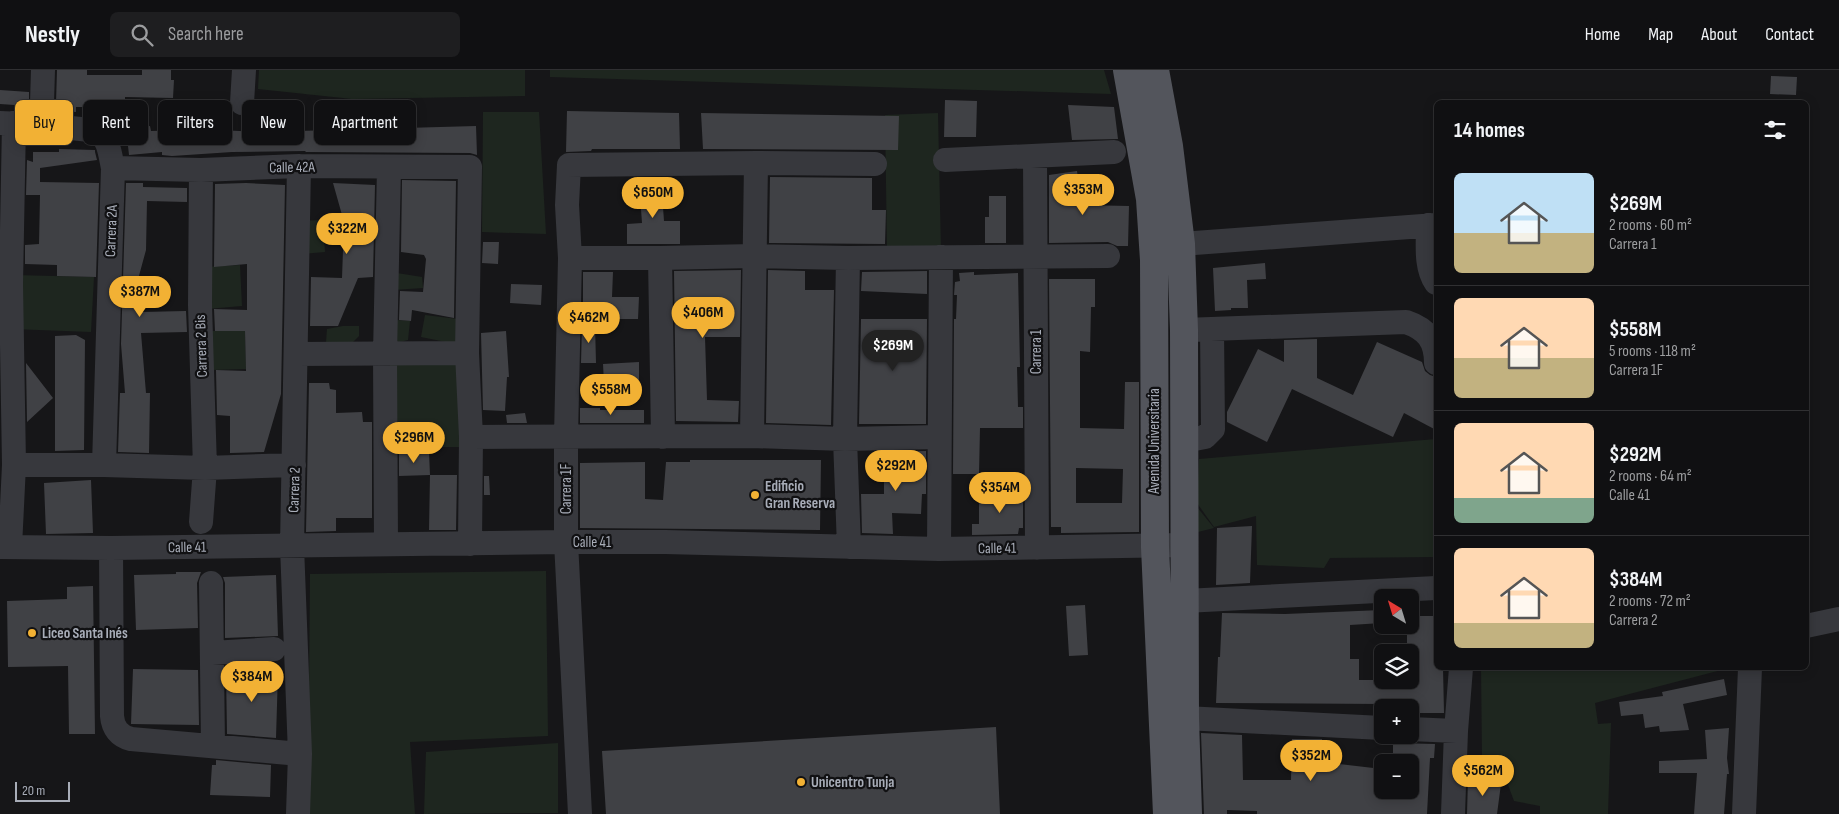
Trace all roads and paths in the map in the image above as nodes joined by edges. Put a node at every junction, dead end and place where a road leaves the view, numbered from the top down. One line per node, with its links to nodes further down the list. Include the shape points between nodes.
1 (43, 70): 5 (street)
2 (244, 70): 6 (street)
3 (1127, 70): 53 (main road, Avenida Universitaria, via 1150,199 1154,251)
4 (1155, 70): 18 (main road, Avenida Universitaria, via 1169,146)
5 (42, 100)
6 (242, 100)
7 (7, 123): 14 (street, Carrera 2A, via 99,131 105,137); 27 (street)
8 (1114, 152): 9 (street)
9 (1035, 157): 10 (street); 22 (street, Carrera 1)
10 (945, 160)
11 (756, 163): 12 (street); 19 (street); 23 (street, Carrera 1F, via 569,164)
12 (875, 164)
13 (299, 166): 15 (street, Calle 42A); 16 (street, Calle 42A); 32 (street, Carrera 2)
14 (113, 168): 16 (street, Calle 42A); 41 (street, Carrera 2A)
15 (389, 168): 31 (street, Calle 42A, via 470,166); 33 (street)
16 (201, 170): 44 (street, Carrera 2 Bis, via 200,305)
17 (1432, 225): 18 (street); 26 (street, via 1428,260)
18 (1181, 244): 29 (main road, Avenida Universitaria)
19 (753, 256): 24 (street); 25 (street); 34 (street)
20 (1108, 256): 22 (street)
21 (940, 257): 22 (street); 25 (street); 37 (street)
22 (1035, 257): 55 (street, Carrera 1)
23 (570, 258): 24 (street); 38 (street, Carrera 1F)
24 (660, 258): 36 (street)
25 (848, 258): 39 (street)
26 (1434, 279)
27 (5, 284): 43 (street)
28 (1212, 329): 29 (street); 30 (street, via 1406,322 1425,332); 40 (street, via 1213,429 1205,438)
29 (1184, 330): 40 (main road, Avenida Universitaria)
30 (1434, 346)
31 (467, 353): 33 (street); 35 (street)
32 (296, 354): 33 (street); 42 (street, Carrera 2)
33 (385, 354): 47 (street)
34 (752, 436): 36 (street); 39 (street)
35 (471, 437): 38 (street); 48 (street)
36 (663, 437): 38 (street)
37 (939, 437): 39 (street); 56 (street)
38 (566, 438): 46 (street, Carrera 1F)
39 (845, 439): 52 (street)
40 (1184, 441): 49 (main road, Avenida Universitaria)
41 (104, 465): 43 (street); 44 (street)
42 (294, 465): 44 (street); 50 (street, Carrera 2)
43 (14, 466): 51 (street)
44 (205, 468): 45 (street, Carrera 2 Bis)
45 (201, 522)
46 (566, 542): 48 (street, Calle 41); 52 (street, Calle 41); 73 (street, Carrera 1F)
47 (386, 544): 48 (street, Calle 41); 50 (street, Calle 41)
48 (470, 544)
49 (1184, 545): 53 (street, Calle 41); 59 (main road, Avenida Universitaria)
50 (292, 546): 54 (street, Calle 41); 71 (street, Carrera 2)
51 (5, 547): 54 (street, Calle 41)
52 (849, 547): 56 (street, Calle 41)
53 (1155, 547): 55 (street, Calle 41); 74 (main road, Avenida Universitaria)
54 (111, 548): 70 (street, via 112,716 115,728 131,739)
55 (1037, 548): 56 (street, Calle 41)
56 (939, 549)
57 (211, 583): 63 (street)
58 (1434, 588): 59 (street)
59 (1185, 601): 66 (main road, Avenida Universitaria)
60 (1839, 619): 61 (street)
61 (1809, 625)
62 (274, 649): 63 (street)
63 (212, 653): 70 (street)
64 (1461, 670): 69 (street)
65 (1749, 670): 77 (street)
66 (1185, 718): 67 (street); 75 (main road, Avenida Universitaria)
67 (1374, 728)
68 (1419, 729): 69 (street)
69 (1456, 731): 76 (street)
70 (213, 746): 71 (street)
71 (300, 754): 72 (street, Carrera 2)
72 (298, 814)
73 (580, 814)
74 (1167, 814)
75 (1188, 814)
76 (1454, 814)
77 (1744, 814)

